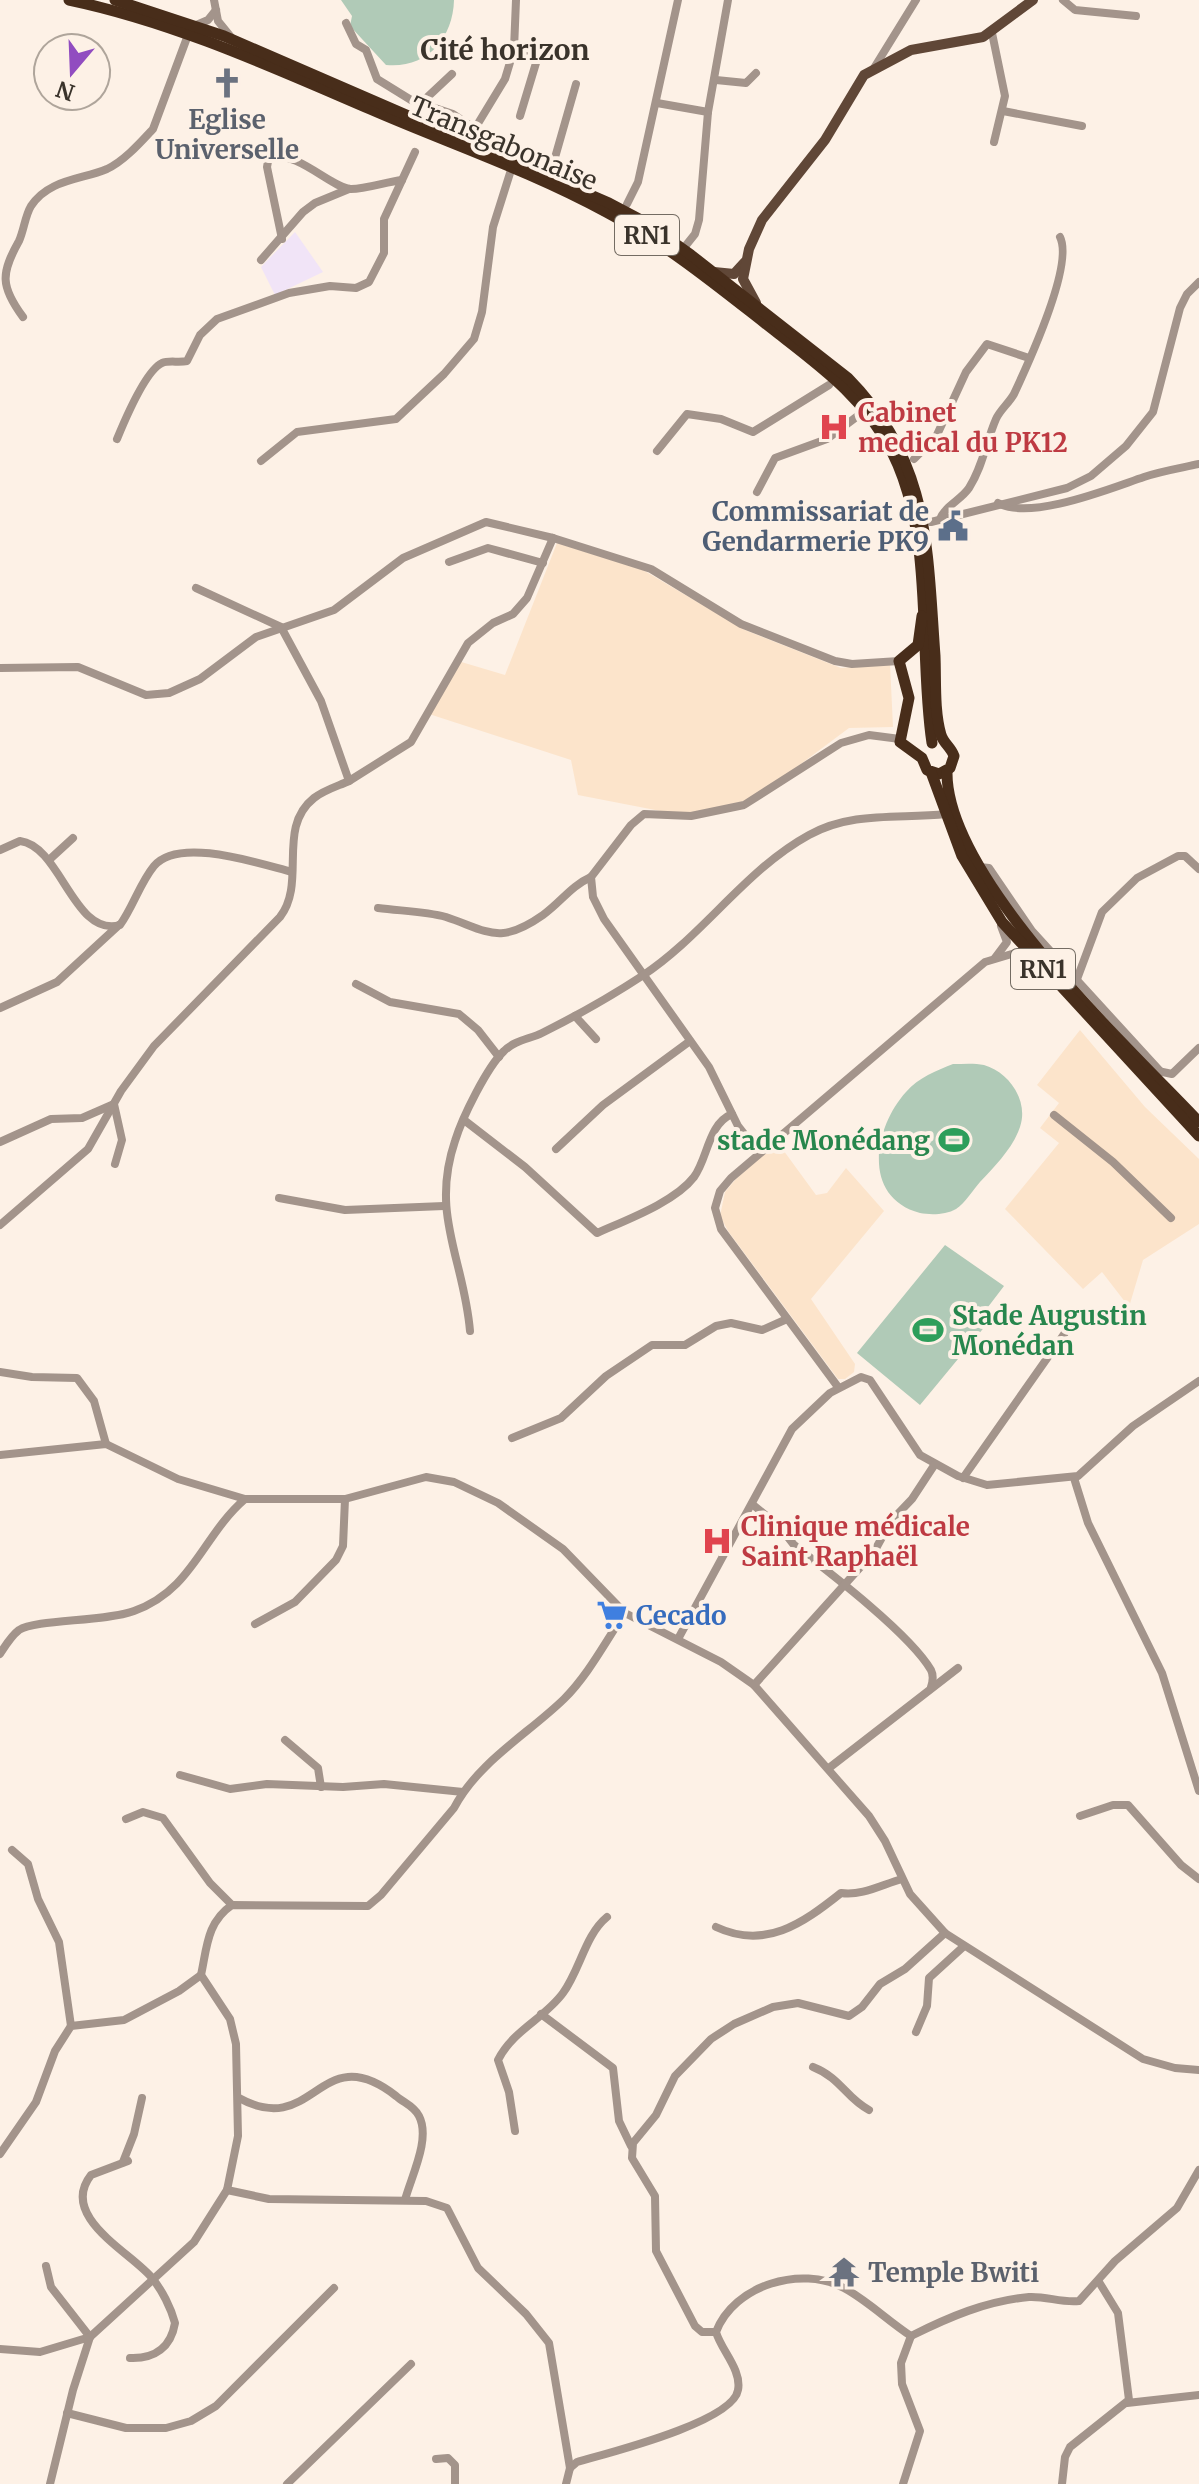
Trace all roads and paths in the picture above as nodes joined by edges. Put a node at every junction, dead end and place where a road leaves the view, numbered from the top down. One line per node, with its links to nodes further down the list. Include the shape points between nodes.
1 (69, 0): 12 (highway, Transgabonaise / RN1)
2 (115, 0): 12 (highway, Transgabonaise / RN1)
3 (516, 0): 15 (street)
4 (678, 0): 21 (street)
5 (728, 0): 19 (street)
6 (916, 0): 16 (street)
7 (1033, 0): 13 (main road)
8 (1063, 0): 10 (street, via 1075,10)
9 (215, 4): 12 (street, via 208,20); 14 (street, via 221,27)
10 (1136, 16)
11 (346, 23): 22 (street, via 356,44 366,50 377,79)
12 (191, 30): 14 (highway, Transgabonaise / RN1); 30 (highway, Transgabonaise / RN1); 42 (street, via 145,138 114,164 53,187 31,206 2,278)
13 (992, 33): 16 (main road, via 911,50); 23 (street, via 1004,84)
14 (238, 43): 36 (highway, Transgabonaise / RN1, via 588,192)
15 (514, 49): 22 (street, via 505,79 472,131 453,114); 25 (street, via 530,54 536,63)
16 (874, 68): 38 (main road, via 861,78 825,140 762,220)
17 (756, 73): 19 (street, via 746,83)
18 (452, 74): 22 (street)
19 (716, 80): 24 (street)
20 (576, 84): 29 (street)
21 (657, 103): 24 (street); 33 (street, via 638,182)
22 (420, 104)
23 (1003, 111): 26 (street); 27 (street)
24 (708, 112): 36 (street, via 699,220)
25 (520, 116)
26 (1082, 126)
27 (994, 142)
28 (415, 152): 31 (street)
29 (552, 168)
30 (511, 170): 49 (street, via 493,227 474,339 444,374 396,419 297,432); 57 (highway, Transgabonaise / RN1, via 584,201 651,238 851,393 886,440 906,485)
31 (402, 180): 32 (street); 46 (street, via 384,219 384,253 369,282 356,288 289,293 217,319 200,335 187,361 156,368)
32 (349, 189): 35 (street, via 315,203); 35 (street, via 306,165 269,156)
33 (627, 204)
34 (1060, 237): 43 (street, via 1062,263)
35 (282, 239): 37 (street)
36 (683, 249): 39 (highway, Transgabonaise / RN1)
37 (261, 260)
38 (746, 261): 39 (main road, via 734,274); 41 (main road, via 744,285)
39 (711, 271): 41 (highway, Transgabonaise / RN1)
40 (1199, 282): 52 (street, via 1180,308 1153,412 1126,446 1081,483)
41 (760, 307): 62 (highway, Transgabonaise / RN1, via 865,396 905,458 926,534 938,711)
42 (23, 317)
43 (1029, 358): 48 (street, via 987,344 966,372 936,437); 52 (street, via 1013,396 996,419 970,487 936,521)
44 (829, 385): 47 (street, via 753,432 721,419 687,414)
45 (859, 415): 51 (street, via 827,439 775,458)
46 (117, 439)
47 (657, 451)
48 (914, 459)
49 (261, 461)
50 (1199, 464): 52 (street, via 1145,476 1093,497 1015,508)
51 (757, 492)
52 (998, 503)
53 (553, 538): 55 (street); 58 (street, via 498,523 477,525 403,558 324,615); 59 (street, via 651,569 741,624 835,661)
54 (449, 562): 55 (street, via 488,548)
55 (543, 563): 66 (street, via 519,609 468,643 411,742)
56 (196, 588): 58 (street)
57 (922, 616): 59 (highway, via 918,645); 62 (highway, Transgabonaise / RN1)
58 (281, 627): 60 (street, via 256,637 189,685 158,695 134,691 78,667); 66 (street, via 321,701)
59 (899, 661): 61 (highway, via 909,698)
60 (0, 668)
61 (900, 739): 62 (highway, via 912,748); 63 (highway); 74 (street, via 877,735 849,740 744,805 691,816 644,814)
62 (935, 744): 63 (highway, RN1); 64 (highway, RN1, via 954,756)
63 (922, 758): 65 (highway, RN1)
64 (947, 771): 65 (highway); 71 (highway, RN1, via 957,817)
65 (931, 772): 67 (highway, RN1)
66 (349, 781): 73 (street, via 302,810 293,840)
67 (946, 814): 76 (highway, RN1); 80 (street, via 876,815 808,835 736,894 685,945)
68 (73, 838): 70 (street)
69 (0, 850): 70 (street, via 26,841 40,847)
70 (49, 860): 77 (street, via 61,882 101,925)
71 (980, 867): 81 (street, via 989,868 1022,919); 85 (highway, RN1, via 1015,922)
72 (1199, 869): 81 (street, via 1178,856 1137,878 1096,922)
73 (292, 872): 77 (street, via 203,852 168,857 151,870); 91 (street, via 284,912 154,1046)
74 (591, 877): 75 (street, via 543,915 505,933 480,932 446,917); 80 (street, via 596,906)
75 (378, 908)
76 (992, 908): 78 (street, via 1007,938); 79 (highway, RN1)
77 (120, 925): 83 (street, via 57,982)
78 (994, 958): 79 (street, via 1021,954); 99 (street)
79 (1048, 975): 96 (highway, RN1)
80 (642, 976): 84 (street); 87 (street)
81 (1077, 979): 85 (street)
82 (356, 984): 89 (street, via 390,1002 459,1014)
83 (0, 1008)
84 (575, 1016): 86 (street); 89 (street, via 527,1037)
85 (1115, 1026): 90 (highway, RN1)
86 (596, 1039)
87 (690, 1041): 92 (street); 98 (street, via 603,1105)
88 (1199, 1048): 90 (street, via 1172,1074)
89 (499, 1057): 94 (street)
90 (1155, 1071): 95 (highway, RN1)
91 (114, 1104): 97 (street, via 82,1118 51,1119); 100 (street, via 122,1140); 104 (street, via 88,1149)
92 (732, 1114): 94 (street, via 716,1129 694,1177 660,1203 597,1233); 99 (street)
93 (1054, 1115): 103 (street)
94 (464, 1120): 102 (street, via 451,1153)
95 (1199, 1122)
96 (1199, 1136)
97 (0, 1142)
98 (556, 1149)
99 (759, 1153): 105 (street, via 723,1187 715,1213 721,1229)
100 (115, 1164)
101 (279, 1198): 102 (street, via 345,1210)
102 (444, 1206): 107 (street, via 467,1295)
103 (1171, 1218)
104 (0, 1225)
105 (787, 1319): 110 (street); 111 (street, via 762,1330 731,1323 685,1345 652,1345 606,1376 561,1418)
106 (1074, 1320): 115 (street)
107 (470, 1331)
108 (0, 1372): 112 (street, via 77,1378 94,1401)
109 (1199, 1381): 116 (street, via 1133,1426)
110 (838, 1387): 114 (street, via 857,1378 870,1380 910,1444); 119 (street, via 792,1429)
111 (512, 1438)
112 (106, 1444): 113 (street); 117 (street, via 178,1479)
113 (0, 1455)
114 (935, 1464): 115 (street); 120 (street, via 878,1546)
115 (963, 1478): 116 (street, via 987,1485)
116 (1074, 1478): 129 (street, via 1088,1523 1162,1673)
117 (245, 1499): 118 (street); 124 (street, via 189,1573 153,1603 114,1618 32,1625 13,1635)
118 (345, 1499): 121 (street, via 426,1477 463,1486 545,1535); 122 (street, via 343,1546 336,1560 295,1602)
119 (752, 1504): 120 (street); 123 (street)
120 (843, 1585): 126 (street); 127 (street, via 930,1669)
121 (625, 1613): 123 (street); 134 (street, via 568,1695)
122 (255, 1624)
123 (678, 1639): 126 (street)
124 (0, 1654)
125 (958, 1668): 127 (street)
126 (754, 1685): 130 (street)
127 (931, 1687): 130 (street)
128 (285, 1740): 132 (street, via 318,1768)
129 (1195, 1759): 133 (street)
130 (829, 1768): 138 (street, via 876,1825)
131 (180, 1775): 132 (street, via 230,1789 267,1784)
132 (321, 1787): 134 (street, via 384,1784)
133 (1199, 1791)
134 (463, 1792): 140 (street, via 450,1814 368,1906)
135 (1080, 1816): 139 (street, via 1128,1805)
136 (126, 1819): 140 (street, via 143,1812 163,1818)
137 (12, 1850): 147 (street, via 28,1864 59,1942)
138 (902, 1879): 142 (street, via 863,1894 841,1893 799,1926 760,1937 743,1938); 143 (street, via 917,1905)
139 (1199, 1879)
140 (232, 1905): 145 (street, via 213,1923)
141 (607, 1917): 146 (street, via 573,1979)
142 (716, 1927)
143 (945, 1933): 144 (street); 155 (street, via 849,2016 790,2004 760,2012 718,2034 671,2081 656,2115)
144 (963, 1947): 148 (street, via 929,1978 927,2006); 150 (street, via 1143,2059)
145 (201, 1975): 147 (street, via 124,2020); 152 (street, via 233,2031)
146 (541, 2014): 154 (street, via 498,2060); 155 (street, via 613,2068 619,2121)
147 (71, 2026): 156 (street, via 59,2041 36,2102)
148 (916, 2032)
149 (813, 2067): 153 (street, via 838,2079 855,2102)
150 (1199, 2070)
151 (142, 2098): 161 (street, via 125,2162 87,2180 88,2212 103,2236)
152 (239, 2098): 158 (street, via 236,2156); 159 (street, via 263,2109 282,2110 343,2077 381,2084 413,2107 423,2131)
153 (869, 2110)
154 (515, 2131)
155 (631, 2146): 164 (street, via 632,2158 655,2196 658,2257 695,2326)
156 (0, 2154)
157 (1199, 2170): 162 (street, via 1177,2208 1115,2261)
158 (227, 2190): 159 (street, via 269,2199); 161 (street, via 194,2242)
159 (405, 2200): 174 (street, via 447,2208 478,2268 549,2343)
160 (46, 2266): 166 (street, via 51,2287)
161 (152, 2278): 166 (street); 168 (street, via 174,2318 172,2338 161,2351)
162 (1099, 2282): 165 (street, via 1079,2301 1033,2297 996,2302 962,2311); 171 (street, via 1118,2313)
163 (334, 2288): 172 (street, via 216,2406 191,2421 166,2428 126,2428)
164 (716, 2332): 165 (street, via 729,2312 758,2288 804,2280 841,2287); 174 (street, via 738,2382 728,2408)
165 (911, 2336): 179 (street, via 901,2363 902,2384 920,2431)
166 (90, 2337): 167 (street, via 40,2352); 172 (street)
167 (0, 2349)
168 (130, 2358)
169 (411, 2364): 176 (street)
170 (1199, 2395): 171 (street)
171 (1127, 2403): 180 (street, via 1070,2447)
172 (67, 2413): 175 (street)
173 (436, 2459): 177 (street, via 448,2458 455,2465)
174 (570, 2468): 178 (street)
175 (50, 2484)
176 (287, 2484)
177 (455, 2484)
178 (566, 2484)
179 (903, 2484)
180 (1062, 2484)

